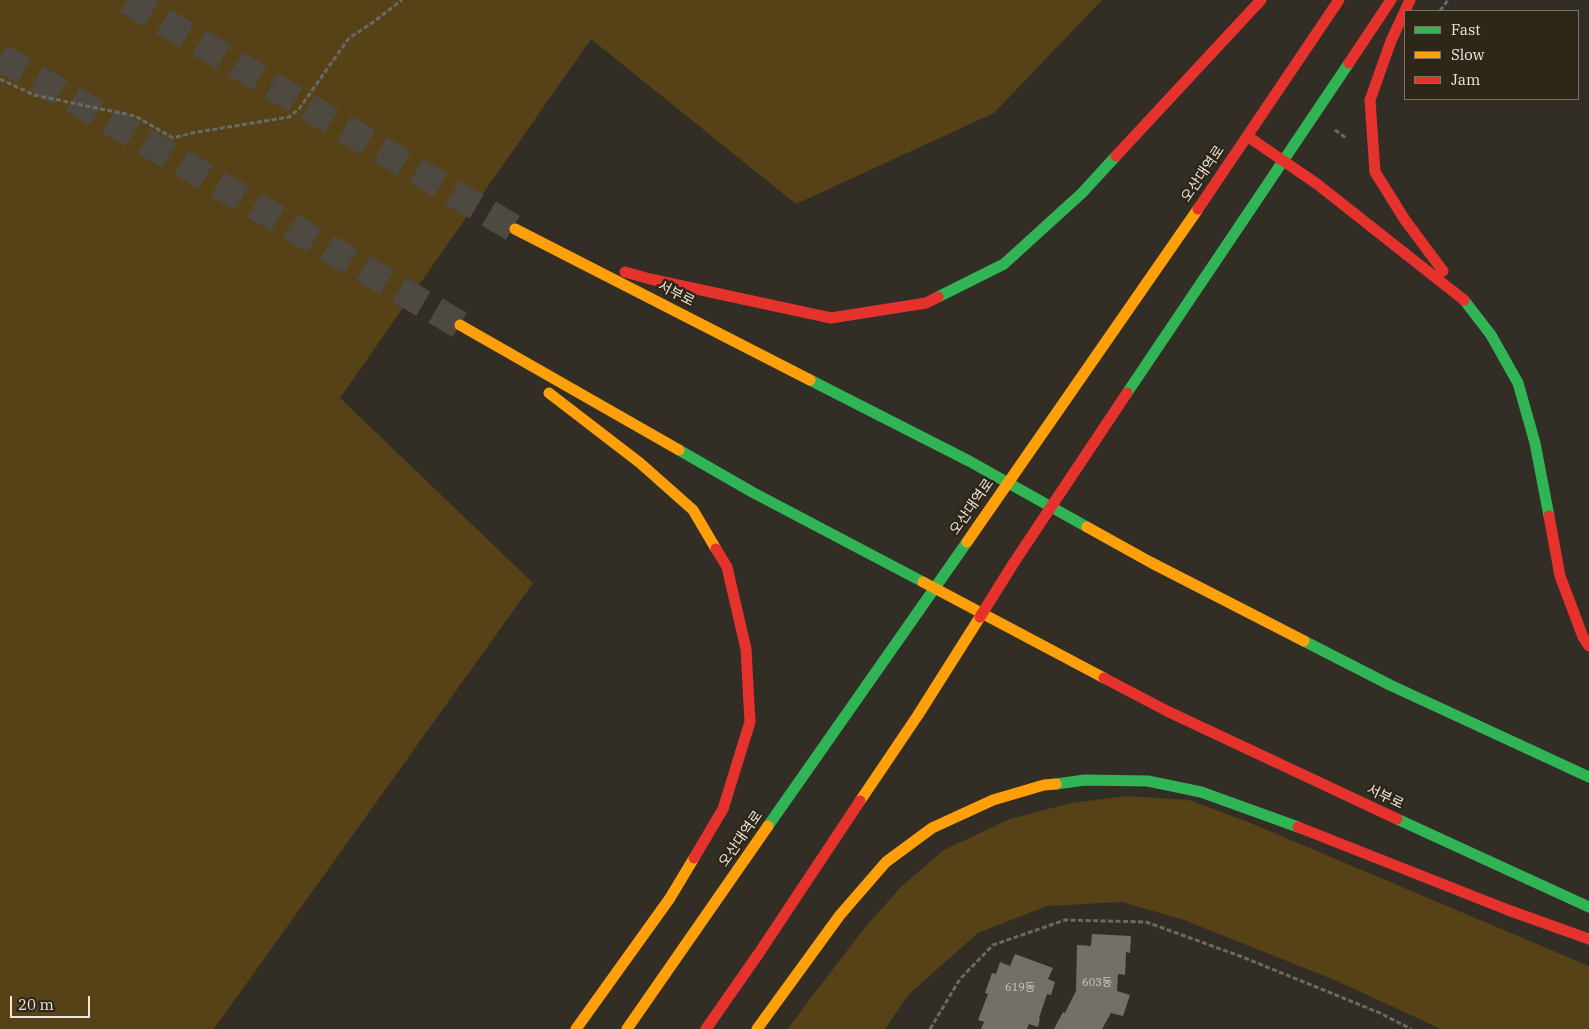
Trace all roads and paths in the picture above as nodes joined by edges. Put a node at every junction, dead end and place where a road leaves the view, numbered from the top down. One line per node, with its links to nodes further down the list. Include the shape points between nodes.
1 (402, 0): 6 (path, via 349,38 290,117 173,138 135,116 34,95)
2 (1262, 0): 10 (main road, via 1082,193 1004,264 926,303 831,318 650,279)
3 (1339, 0): 7 (main road, 오산대역로)
4 (1391, 0): 8 (main road)
5 (1404, 13): 11 (main road, via 1370,100 1375,172 1405,220)
6 (0, 79)
7 (1247, 136): 8 (main road); 19 (main road, 오산대역로)
8 (1283, 160): 11 (main road); 20 (main road, via 1013,564 918,715)
9 (515, 229): 10 (main road, 서부로)
10 (571, 256): 15 (main road, 서부로, via 969,461 1150,562 1390,685)
11 (1465, 301): 14 (main road, via 1491,336 1518,383 1535,444 1560,576)
12 (523, 373): 16 (main road, 서부로, via 460,325 752,492 1169,712)
13 (538, 385): 18 (main road, via 640,463 693,510 727,567 746,649 750,722 723,808 670,898)
14 (1589, 646)
15 (1589, 777)
16 (1589, 907)
17 (1589, 940): 21 (main road, via 1201,792 1148,781 1085,780 1044,785 993,800 932,828 886,862 840,915)
18 (576, 1029)
19 (626, 1029)
20 (706, 1029)
21 (757, 1029)
22 (930, 1029): 23 (path, via 960,979 993,945 1065,920 1146,922 1249,960)
23 (1410, 1029)

